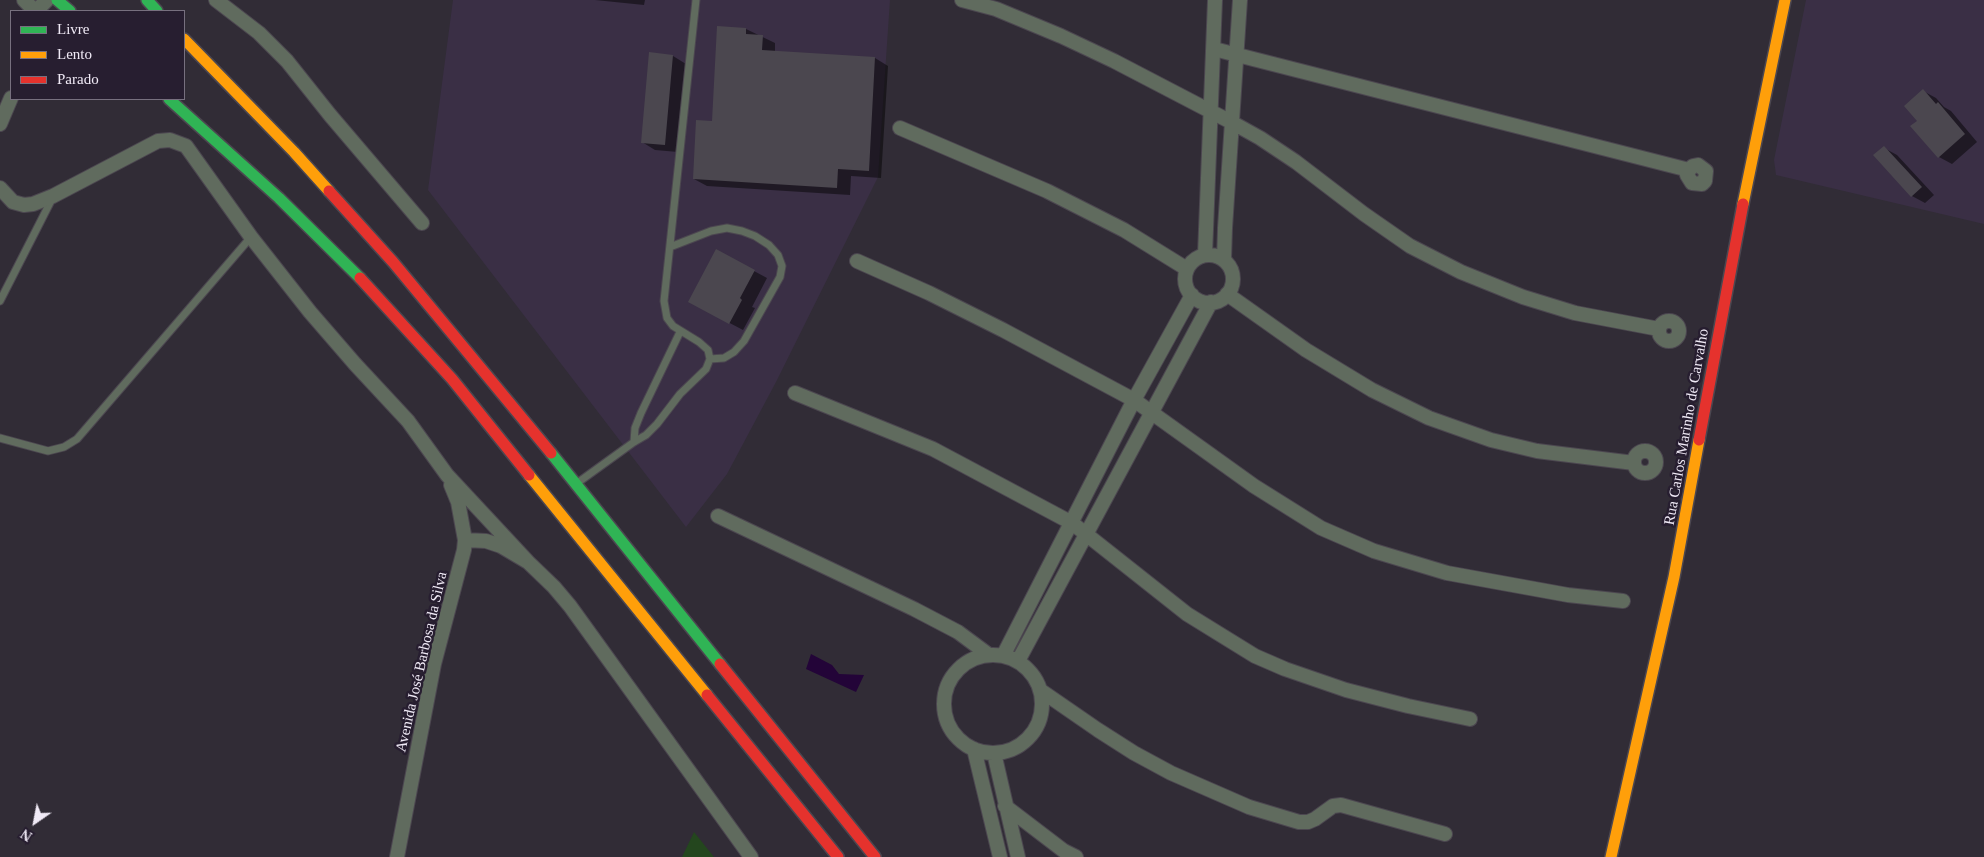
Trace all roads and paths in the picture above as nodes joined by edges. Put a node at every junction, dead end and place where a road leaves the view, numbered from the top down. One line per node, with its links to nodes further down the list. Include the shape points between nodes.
1 (24, 0): 11 (street)
2 (48, 0): 12 (street)
3 (57, 0): 13 (main road)
4 (147, 0): 14 (main road)
5 (216, 0): 29 (street, via 260,33 287,61)
6 (696, 0): 31 (lane)
7 (962, 0): 20 (street, via 996,9 1061,36)
8 (1215, 0): 16 (street)
9 (1240, 0): 17 (street)
10 (1785, 0): 73 (main road, Rua Carlos Marinho de Carvalho, via 1744,197 1674,577)
11 (35, 10)
12 (37, 10)
13 (69, 10)
14 (156, 10)
15 (185, 39): 50 (main road, via 288,144 393,262)
16 (1214, 49): 17 (street); 20 (street)
17 (1236, 54): 22 (street); 26 (street)
18 (10, 100): 23 (street)
19 (170, 100): 21 (main road)
20 (1211, 112): 22 (street); 32 (street)
21 (194, 121): 25 (street); 69 (main road, via 279,198 374,292 452,379)
22 (1233, 123): 33 (street); 40 (street, via 1296,162 1410,246 1461,272 1523,297 1575,313)
23 (0, 124)
24 (900, 128): 35 (street, via 1047,191 1124,230)
25 (176, 141): 28 (street, via 158,141); 30 (street, via 186,146)
26 (1689, 170)
27 (0, 188): 28 (street, via 7,198 24,205)
28 (53, 196): 38 (lane)
29 (422, 223)
30 (251, 237): 46 (lane, via 77,439 48,451); 49 (street, via 354,364 408,421)
31 (670, 247): 41 (lane, via 665,310); 42 (lane, via 727,228 755,236 778,254 782,266 780,277 744,341 724,358)
32 (1205, 255): 33 (street); 35 (street, via 1197,258)
33 (1224, 260): 36 (street, via 1233,276)
34 (857, 262): 44 (street, via 929,293)
35 (1187, 269): 37 (street, via 1186,286)
36 (1227, 294): 39 (street); 48 (street, via 1314,355 1372,390 1429,418 1491,440 1537,451)
37 (1192, 295): 39 (street, via 1203,302); 44 (street)
38 (0, 301)
39 (1211, 302): 45 (street)
40 (1659, 329)
41 (680, 332): 42 (lane, via 708,350); 47 (lane, via 641,413)
42 (710, 359): 47 (lane, via 706,369 680,394 658,424)
43 (795, 393): 52 (street, via 933,449)
44 (1134, 400): 45 (street); 52 (street)
45 (1152, 411): 53 (street); 56 (street, via 1254,486 1321,528 1374,551 1447,573 1568,596)
46 (0, 438)
47 (634, 442): 50 (lane)
48 (1634, 463)
49 (447, 475): 54 (street, Avenida José Barbosa da Silva, via 458,502); 55 (street)
50 (576, 484): 70 (main road)
51 (718, 516): 57 (street, via 914,609 958,632)
52 (1072, 524): 53 (street); 58 (street)
53 (1085, 534): 59 (street); 61 (street, via 1187,614 1255,656 1346,690)
54 (465, 540): 55 (street, via 501,546); 67 (street, Avenida José Barbosa da Silva, via 434,664)
55 (528, 562): 68 (street, via 570,606)
56 (1623, 601)
57 (989, 654): 58 (street); 62 (street, via 966,661 954,672 946,686 943,702 945,718 952,732)
58 (1004, 654): 59 (street)
59 (1018, 661): 60 (street, via 1030,671)
60 (1040, 690): 63 (street, via 1042,712 1036,728 1025,742); 65 (street, via 1134,753 1249,807 1308,822 1341,805)
61 (1470, 719)
62 (974, 749): 63 (street); 71 (street)
63 (994, 754): 64 (street)
64 (1005, 806): 66 (street); 72 (street)
65 (1445, 834)
66 (1064, 855)
67 (397, 857)
68 (751, 857)
69 (838, 857)
70 (875, 857)
71 (1000, 857)
72 (1018, 857)
73 (1611, 857)

